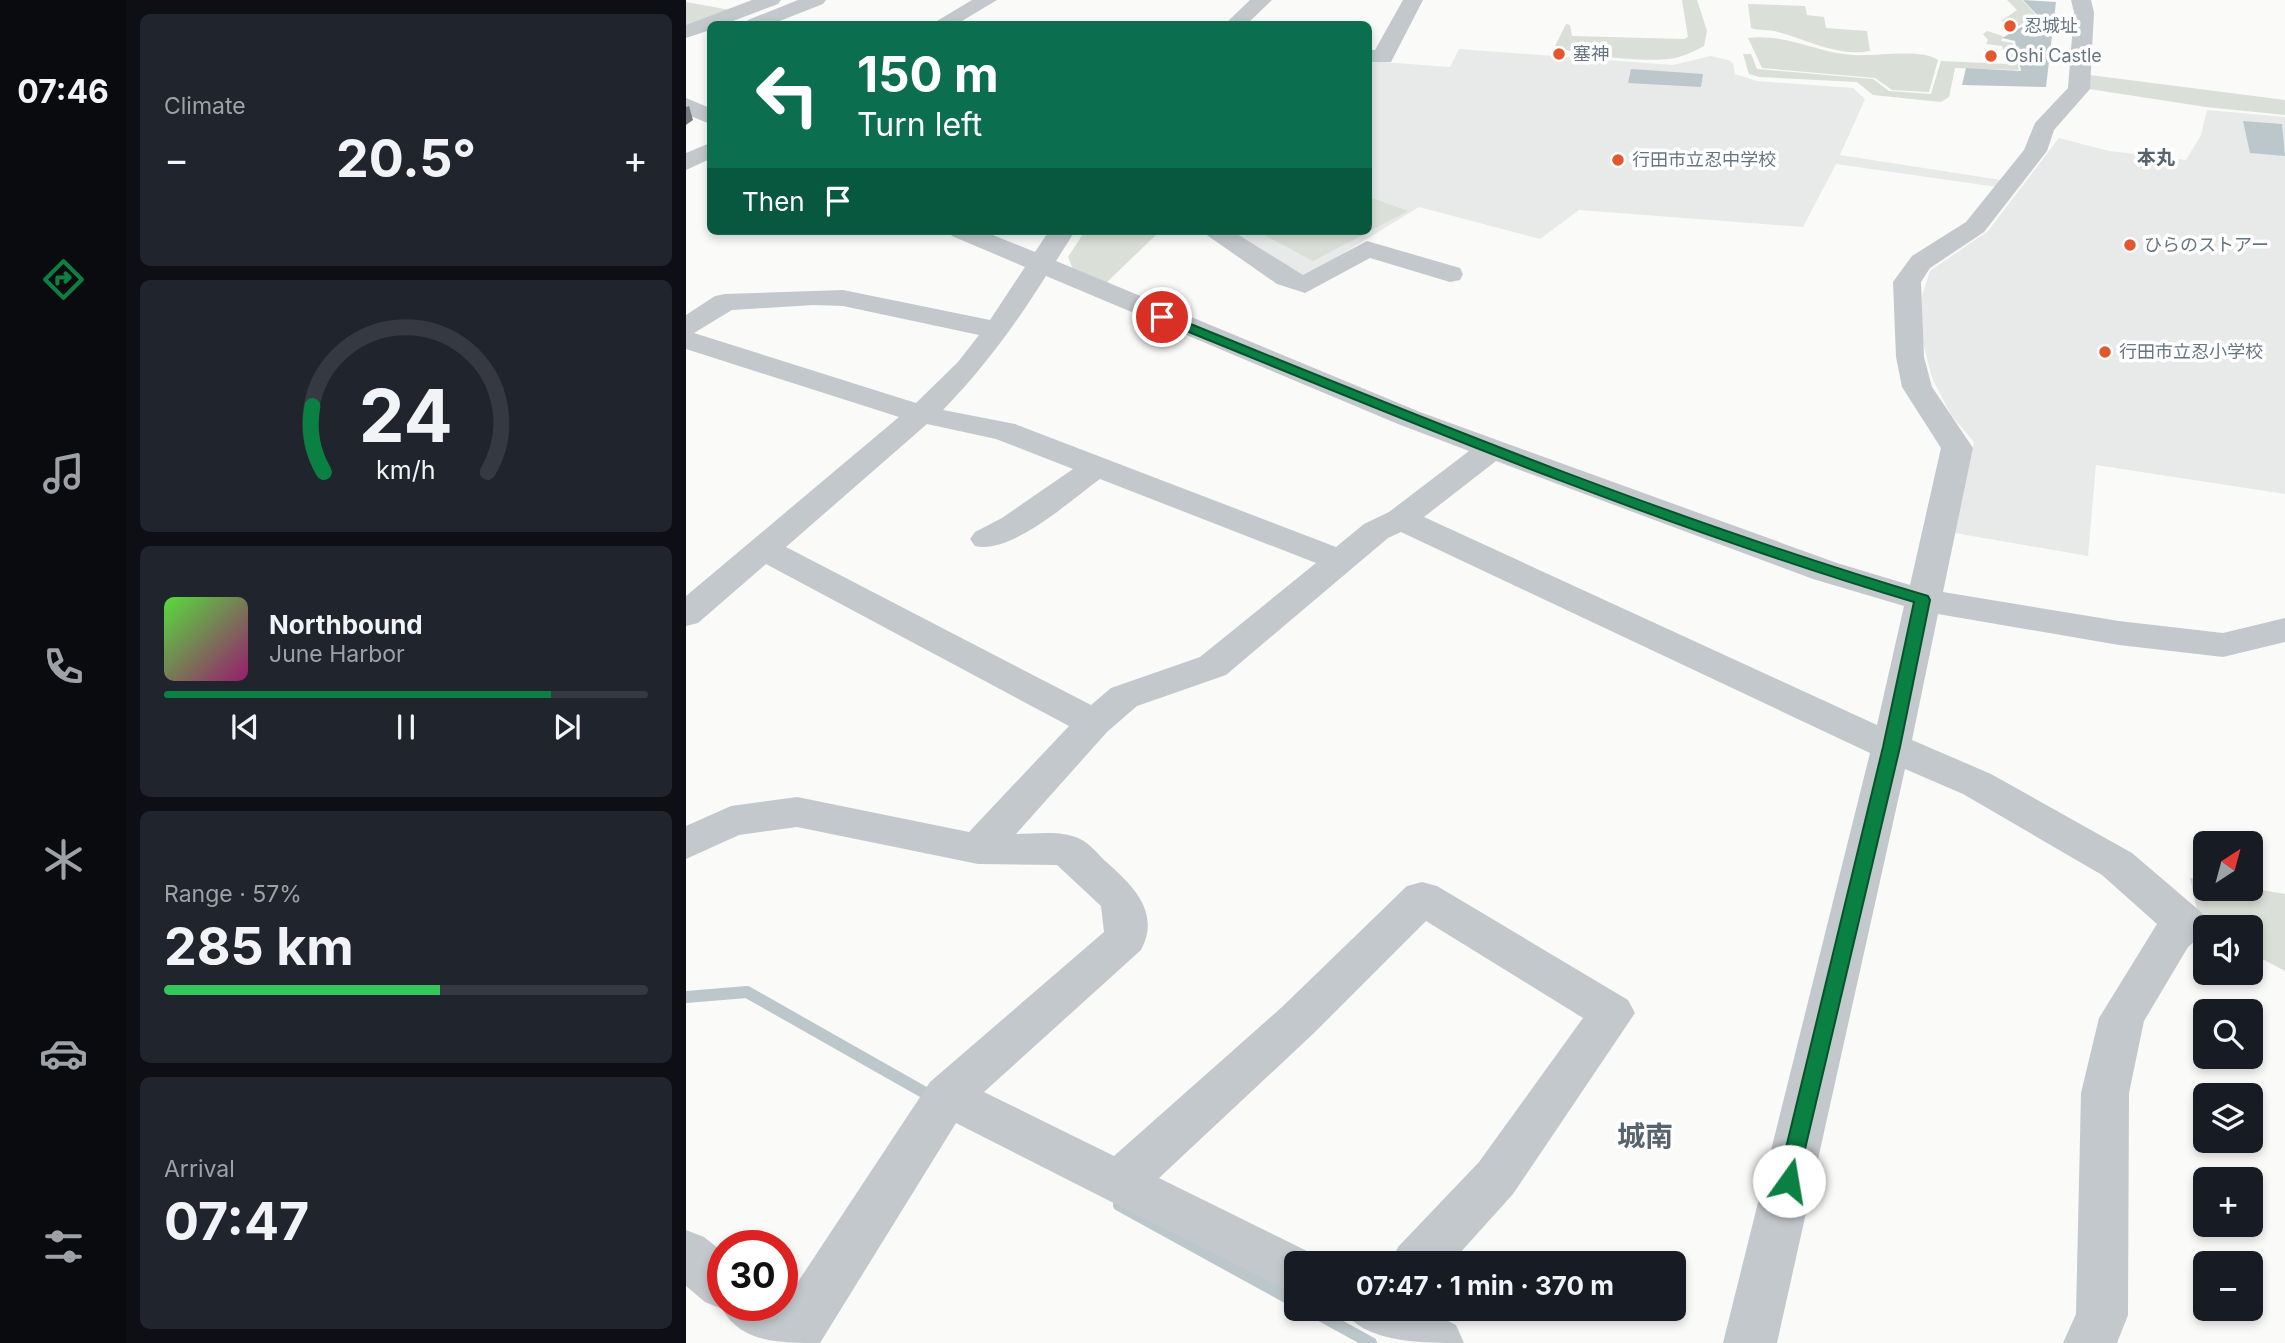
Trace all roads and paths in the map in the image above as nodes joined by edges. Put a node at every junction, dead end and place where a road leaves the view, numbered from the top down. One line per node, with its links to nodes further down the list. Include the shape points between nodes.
1 (771, 0): 7 (street)
2 (816, 0): 8 (street)
3 (987, 0): 9 (street)
4 (1262, 0): 10 (street)
5 (1413, 0): 15 (street, via 1383,57)
6 (2081, 0): 35 (street, via 2079,89 2043,128 2035,151 1975,228 1922,262 1907,282 1910,358 1917,387 1957,447)
7 (715, 21)
8 (763, 21)
9 (948, 21)
10 (1238, 21)
11 (707, 24): 12 (street)
12 (686, 32)
13 (707, 42): 14 (street)
14 (686, 51)
15 (1372, 56)
16 (686, 105): 17 (street)
17 (707, 116)
18 (707, 152): 19 (street)
19 (686, 163)
20 (970, 235): 23 (street)
21 (1059, 235): 23 (street)
22 (1220, 235): 24 (street, via 1305,285 1367,249)
23 (1038, 266): 26 (street); 29 (street)
24 (1450, 274)
25 (686, 327): 26 (street, via 725,302 813,297 844,298)
26 (998, 330): 28 (street, via 968,368)
27 (686, 340): 28 (street)
28 (920, 414): 30 (street, via 1003,431); 33 (street)
29 (1490, 450): 31 (street); 35 (street, via 1825,571)
30 (1098, 466): 32 (street, via 1024,519); 34 (street)
31 (1401, 519): 34 (street, via 1376,531); 39 (street)
32 (986, 539)
33 (763, 549): 36 (street); 38 (street)
34 (1341, 561): 38 (street, via 1213,666 1124,697)
35 (1922, 600): 37 (street, via 2119,633 2223,645); 39 (street)
36 (686, 614)
37 (2285, 630)
38 (1094, 723): 41 (street)
39 (1892, 747): 52 (street); 53 (street, via 1977,784 2116,864 2186,924 2173,935 2122,1018 2105,1093 2102,1315)
40 (686, 844): 41 (street, via 732,821 797,812)
41 (978, 849): 42 (street, via 1068,850 1121,900 1126,938)
42 (947, 1096): 43 (street); 50 (street)
43 (1119, 1183): 44 (street, via 1298,1020 1422,898 1612,1013 1496,1178); 46 (street)
44 (1428, 1251)
45 (686, 1254): 47 (street)
46 (1284, 1266)
47 (707, 1272)
48 (765, 1321): 50 (street)
49 (1394, 1321): 51 (street)
50 (791, 1342)
51 (1437, 1343)
52 (1750, 1343)
53 (2090, 1343)

